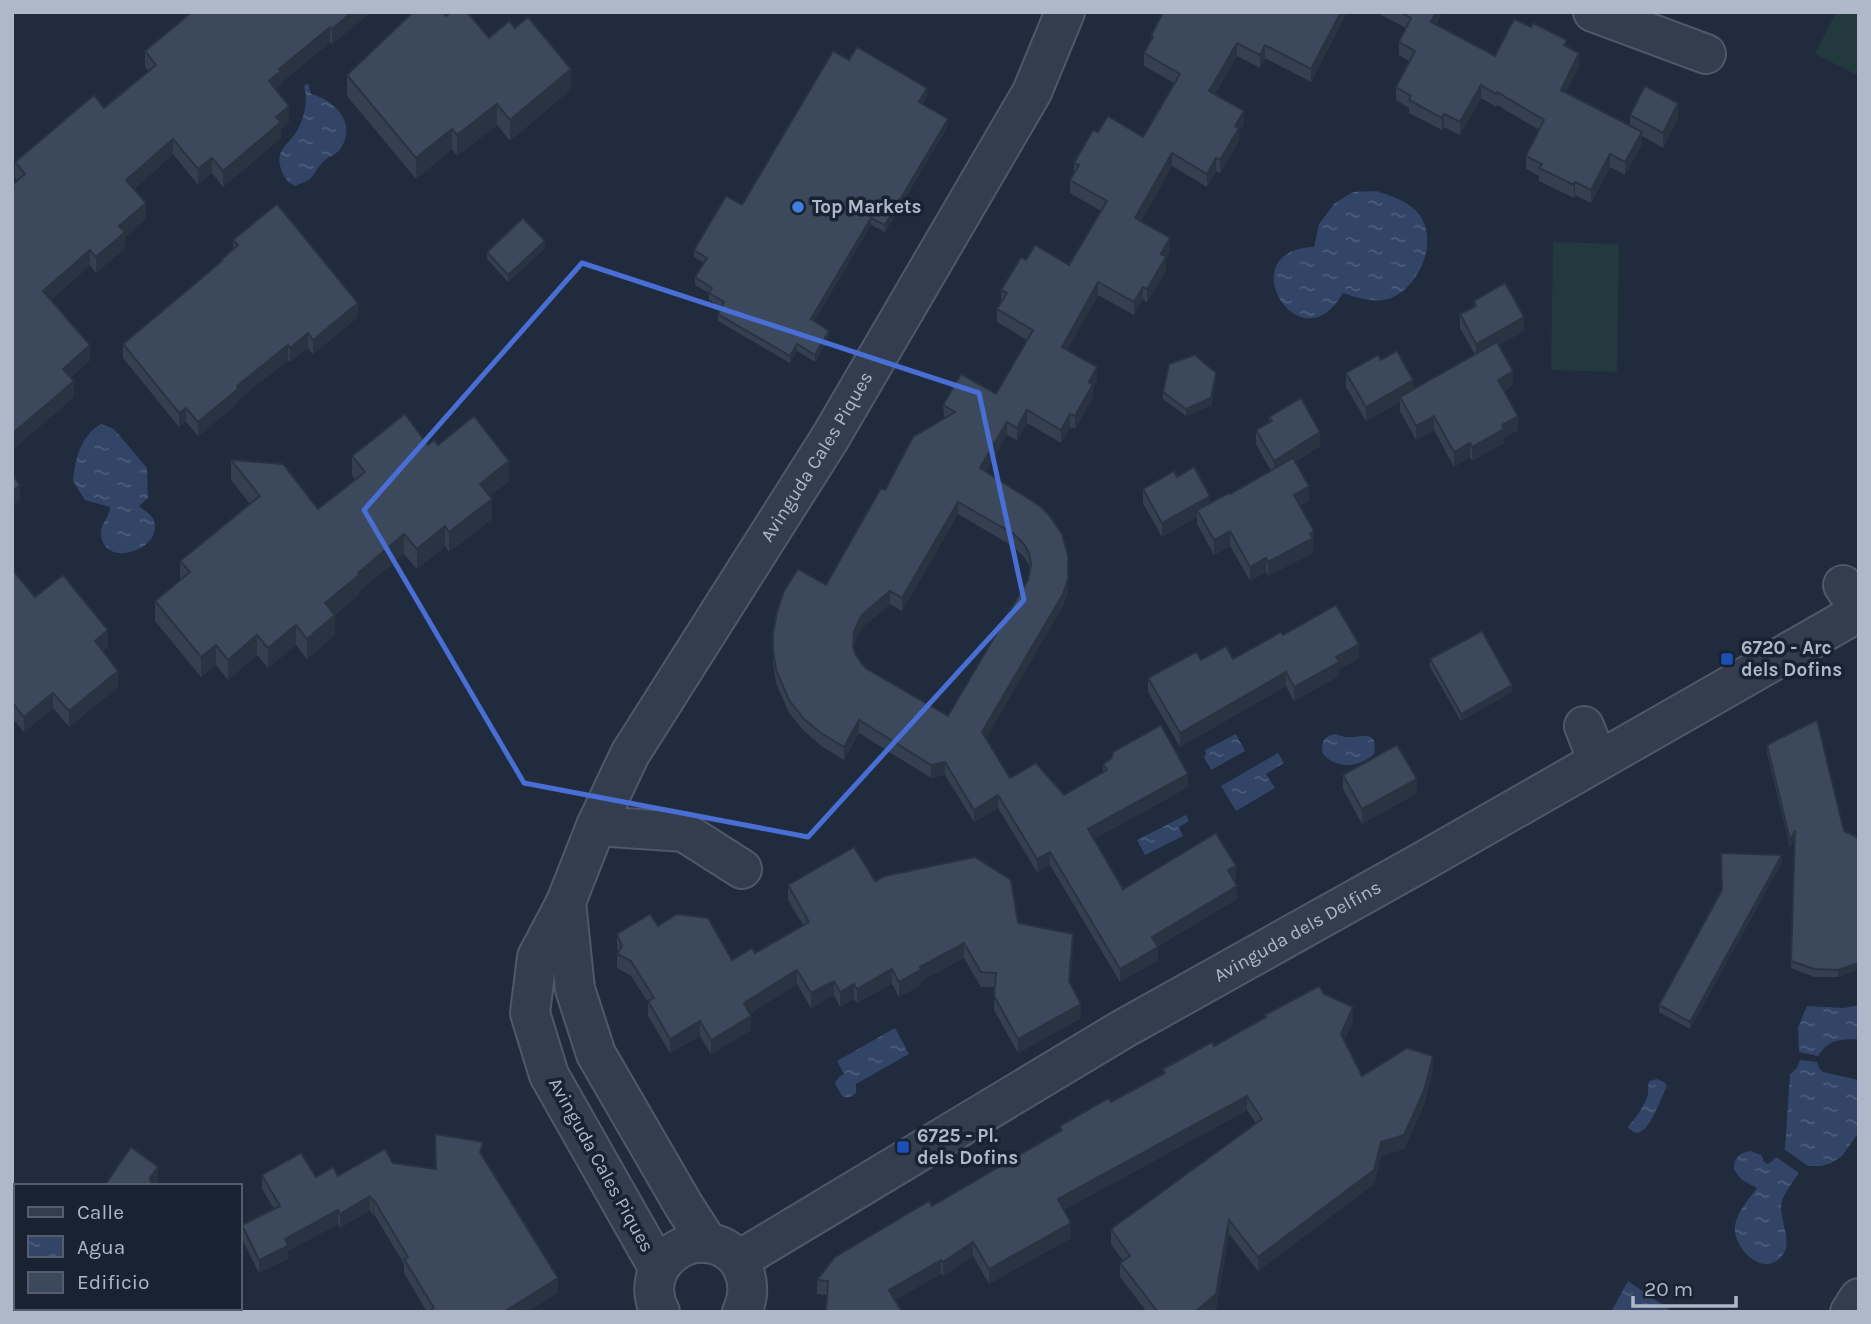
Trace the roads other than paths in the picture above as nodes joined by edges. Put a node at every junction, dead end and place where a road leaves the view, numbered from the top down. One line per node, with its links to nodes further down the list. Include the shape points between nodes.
1 (1065, 12): 7 (street, Avinguda Cales Piques, via 1032,92 830,438 630,754)
2 (1593, 12): 3 (street)
3 (1706, 54)
4 (1854, 602): 6 (street, Avinguda dels Delfins)
5 (1584, 726): 6 (street)
6 (1598, 761): 10 (street, Avinguda dels Delfins)
7 (596, 826): 8 (street, via 684,832); 9 (street, Avinguda Cales Piques)
8 (742, 869)
9 (566, 901): 10 (street, Avinguda Cales Piques, via 575,989 596,1054 684,1206); 11 (street, Avinguda Cales Piques, via 537,957 530,1013 549,1075)
10 (724, 1251): 11 (street, Avinguda dels Delfins, via 693,1243 677,1249); 12 (street, Avinguda Cales Piques, via 746,1272)
11 (659, 1269): 13 (street, via 654,1297)
12 (750, 1310)
13 (660, 1312)

